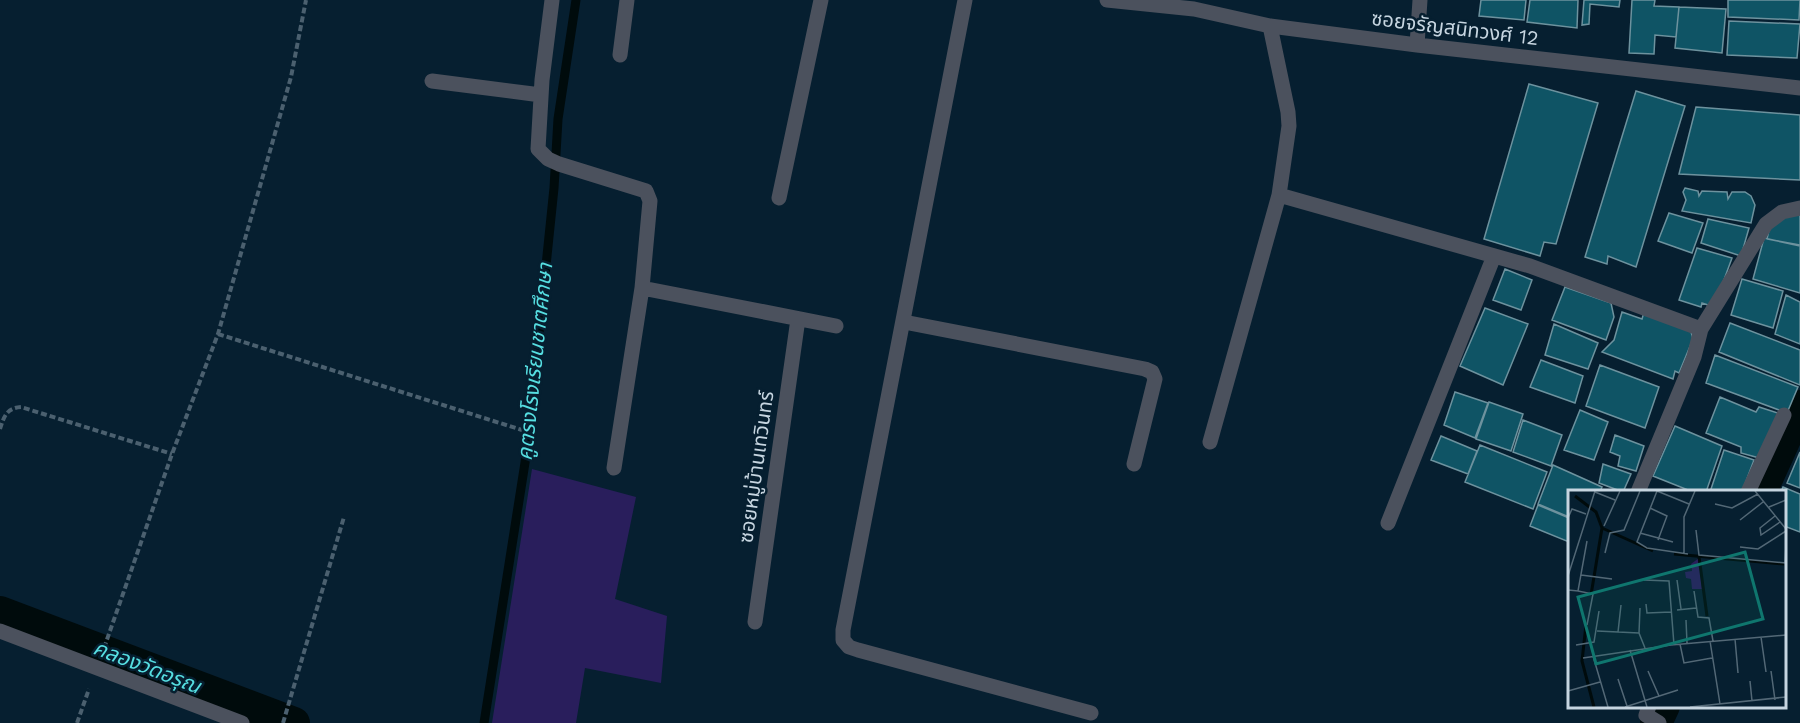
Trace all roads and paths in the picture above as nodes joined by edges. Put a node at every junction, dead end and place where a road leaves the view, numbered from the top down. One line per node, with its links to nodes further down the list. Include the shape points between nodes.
1 (306, 0): 23 (path, via 291,76)
2 (552, 0): 13 (street)
3 (627, 0): 10 (street)
4 (821, 0): 15 (street)
5 (965, 0): 20 (street)
6 (1107, 0): 8 (street, ซอยจรัญสนิทวงศ์ 12, via 1194,9)
7 (1420, 0): 9 (street)
8 (1270, 26): 9 (street, ซอยจรัญสนิทวงศ์ 12); 14 (street, via 1289,126)
9 (1417, 45): 12 (street, ซอยจรัญสนิทวงศ์ 12)
10 (620, 55)
11 (432, 81): 13 (street)
12 (1800, 88)
13 (541, 95): 18 (street, via 538,149 554,162 646,191 650,201)
14 (1279, 195): 17 (street); 27 (street)
15 (778, 198)
16 (1800, 208): 22 (street, via 1782,212 1766,224)
17 (1494, 256): 22 (street); 34 (street)
18 (642, 288): 19 (street); 30 (street)
19 (798, 319): 21 (street); 35 (street, ซอยหมู่บ้านเทวินทร์)
20 (904, 322): 29 (street, via 1152,372 1155,379); 39 (street, via 843,640 858,650)
21 (836, 326)
22 (1701, 329): 31 (street, via 1694,357)
23 (218, 334): 26 (path); 28 (path)
24 (1784, 415): 32 (street)
25 (0, 429): 28 (path, via 9,410 21,407)
26 (522, 430)
27 (1210, 442)
28 (172, 454): 36 (path)
29 (1134, 464)
30 (614, 468)
31 (1639, 490)
32 (1749, 490)
33 (344, 518): 42 (path)
34 (1388, 523)
35 (755, 622)
36 (113, 627)
37 (0, 631): 38 (street)
38 (97, 667): 40 (path); 41 (street)
39 (1091, 714)
40 (77, 723)
41 (242, 723)
42 (283, 723)

